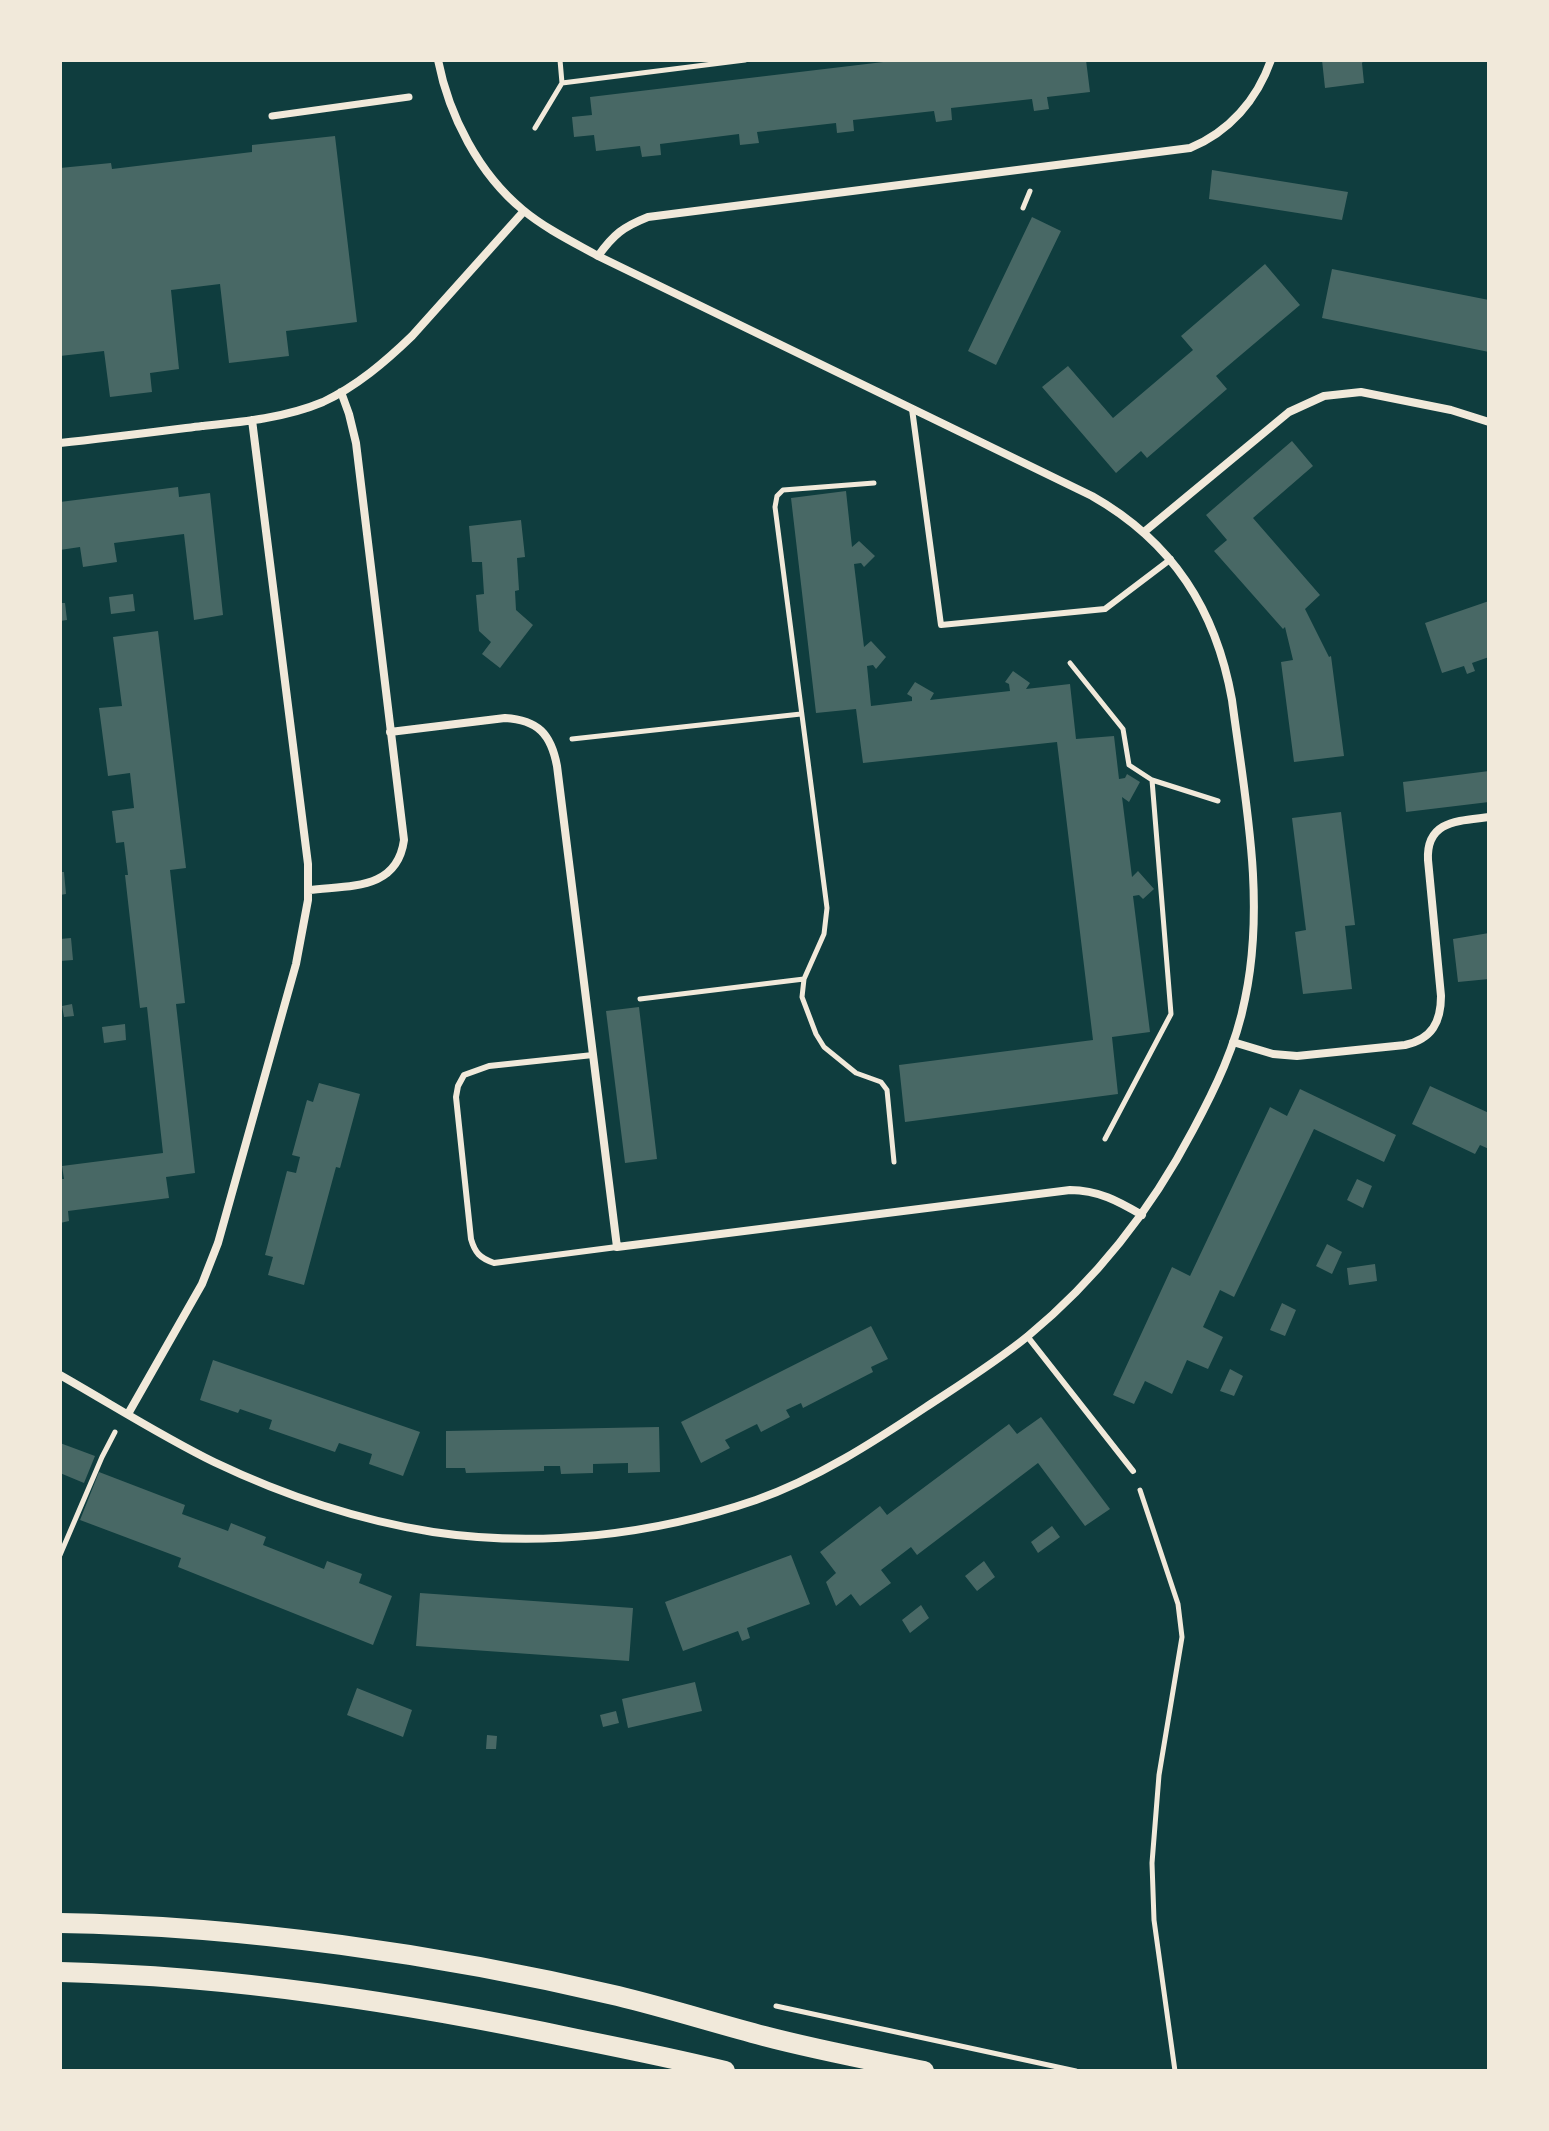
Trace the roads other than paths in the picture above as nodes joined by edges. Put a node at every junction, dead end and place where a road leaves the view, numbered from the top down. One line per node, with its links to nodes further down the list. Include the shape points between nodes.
1 (438, 60): 5 (street, via 468,140 497,184)
2 (1271, 60): 6 (street, via 1238,116 1208,141 1190,148 648,217 621,229)
3 (409, 97): 4 (street)
4 (272, 116)
5 (524, 211): 6 (street); 7 (street, via 412,336)
6 (598, 256): 8 (street)
7 (341, 392): 9 (street, via 303,409); 14 (street, via 356,443)
8 (912, 409): 12 (street, via 1092,496); 13 (lane, via 941,625 1105,609)
9 (252, 420): 11 (street); 16 (street)
10 (1489, 422): 12 (street, via 1361,392 1324,396 1277,421)
11 (60, 443)
12 (1144, 532): 13 (street)
13 (1171, 559): 17 (street, via 1215,633 1228,678 1252,851 1250,973)
14 (390, 732): 16 (street, via 404,840 400,857 376,880); 18 (street, via 505,718 523,720 547,736 557,766)
15 (1489, 817): 17 (street, via 1444,825 1428,851 1441,1006 1426,1037 1405,1045 1297,1056)
16 (309, 890): 23 (street, via 296,964 218,1243 202,1284)
17 (1233, 1042): 19 (street, via 1201,1116)
18 (593, 1055): 20 (street); 20 (lane, via 489,1066 464,1075 456,1097 471,1239 475,1252 494,1263)
19 (1142, 1215): 20 (street, via 1102,1194 1070,1190); 21 (street, via 1094,1274)
20 (617, 1247)
21 (1027, 1336): 23 (street, via 883,1436 814,1476 700,1517 583,1536 463,1535 348,1513 217,1463); 24 (lane)
22 (60, 1375): 23 (street)
23 (128, 1414)
24 (1133, 1471)
25 (60, 1923): 28 (main road, via 239,1934 419,1958 615,1995 764,2036)
26 (60, 1972): 27 (main road, via 197,1980 374,2001)
27 (725, 2071)
28 (924, 2071)

